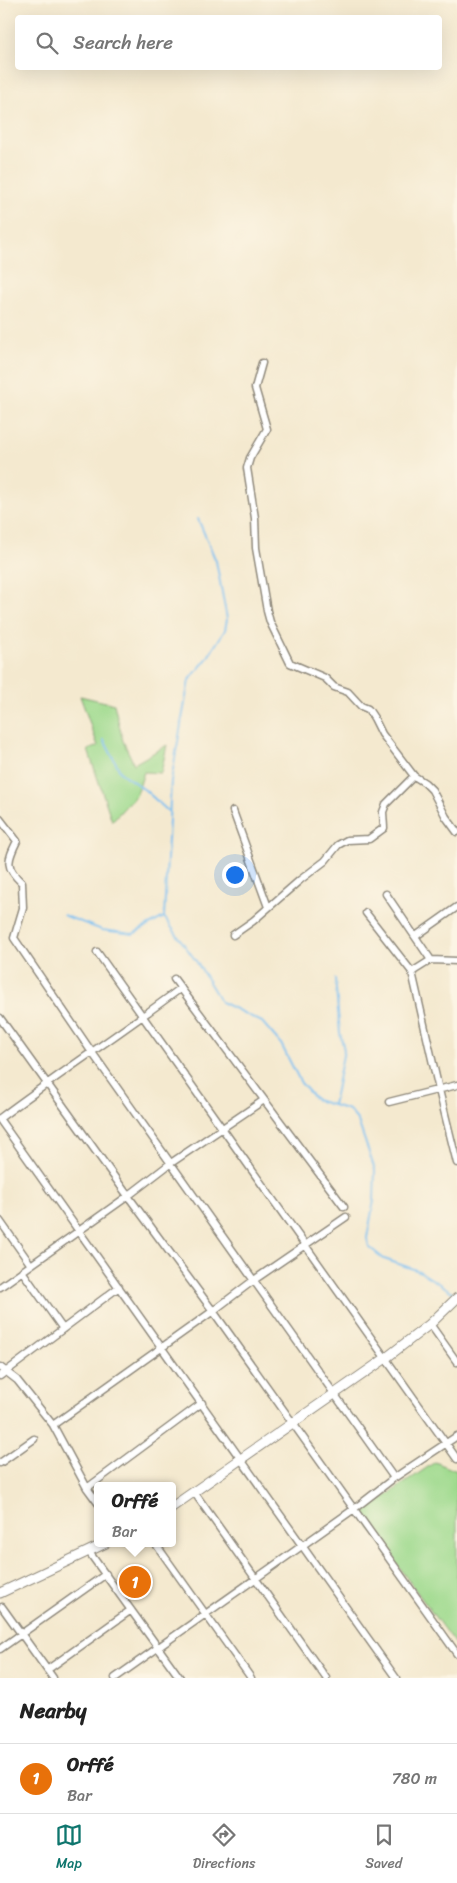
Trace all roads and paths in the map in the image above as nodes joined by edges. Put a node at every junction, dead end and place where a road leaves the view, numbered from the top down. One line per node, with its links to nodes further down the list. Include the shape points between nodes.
1 (262, 362): 2 (street, via 255,388 267,429 247,468 256,548 270,622 290,663 325,678 368,709 382,734)
2 (414, 776): 5 (street, via 432,790); 7 (street, via 386,804 382,812 384,828 369,839 346,840 338,845 326,861)
3 (233, 811): 7 (street)
4 (0, 819): 20 (street, via 16,841 8,858 12,873 22,883 24,908 14,938)
5 (457, 832)
6 (386, 894): 11 (street)
7 (268, 906): 10 (street)
8 (457, 907): 11 (street)
9 (366, 913): 15 (street)
10 (233, 935)
11 (416, 936): 13 (street)
12 (97, 952): 18 (street)
13 (431, 960): 14 (street); 15 (street)
14 (457, 961)
15 (412, 972): 23 (street)
16 (174, 979): 17 (street)
17 (181, 988): 18 (street); 24 (street)
18 (143, 1017): 20 (street); 27 (street)
19 (0, 1018): 21 (street)
20 (91, 1051): 21 (street); 28 (street)
21 (46, 1083): 26 (street); 30 (street)
22 (457, 1085): 23 (street)
23 (438, 1090): 25 (street); 29 (street)
24 (264, 1100): 27 (street); 31 (street)
25 (389, 1102)
26 (0, 1119): 34 (street)
27 (223, 1129): 28 (street); 35 (street)
28 (171, 1163): 30 (street); 38 (street)
29 (457, 1163)
30 (128, 1196): 34 (street); 42 (street)
31 (344, 1207)
32 (346, 1217): 35 (street)
33 (0, 1221): 36 (street)
34 (79, 1231): 36 (street); 40 (street)
35 (306, 1246): 38 (street); 46 (street)
36 (31, 1265): 37 (street)
37 (22, 1271): 39 (street); 44 (street)
38 (254, 1280): 42 (street); 49 (street)
39 (0, 1286)
40 (119, 1287): 44 (street); 45 (street)
41 (455, 1301): 43 (main road)
42 (214, 1311): 45 (street); 51 (street)
43 (430, 1324): 46 (main road); 47 (street)
44 (63, 1329): 48 (street)
45 (162, 1348): 50 (street); 52 (street)
46 (386, 1358): 49 (main road); 55 (street)
47 (457, 1362)
48 (2, 1371): 52 (street, via 17,1380)
49 (334, 1393): 51 (main road); 59 (street)
50 (202, 1403): 57 (street); 60 (street)
51 (294, 1424): 57 (main road); 66 (street)
52 (53, 1425): 62 (street)
53 (457, 1436): 55 (street)
54 (34, 1439): 58 (street)
55 (446, 1443): 56 (street); 59 (street)
56 (457, 1459)
57 (241, 1460): 63 (main road); 67 (street)
58 (0, 1463)
59 (394, 1478): 66 (street)
60 (95, 1482)
61 (94, 1483): 62 (street)
62 (87, 1488): 64 (street)
63 (194, 1492): 65 (main road); 72 (street)
64 (94, 1498)
65 (176, 1504)
66 (354, 1509): 67 (street); 80 (street)
67 (302, 1545): 72 (street); 87 (street)
68 (98, 1547): 70 (main road)
69 (158, 1547): 76 (street)
70 (89, 1552): 71 (street); 73 (main road)
71 (106, 1574): 75 (street); 77 (street)
72 (255, 1579): 76 (street); 86 (street)
73 (0, 1593)
74 (2, 1606): 77 (street)
75 (131, 1610): 78 (street); 81 (street)
76 (206, 1614): 78 (street); 85 (street)
77 (21, 1634): 79 (street); 81 (street)
78 (158, 1648): 83 (street); 84 (street)
79 (0, 1649)
80 (457, 1654)
81 (47, 1670): 82 (street)
82 (53, 1678)
83 (115, 1678)
84 (180, 1678)
85 (251, 1678)
86 (326, 1678)
87 (396, 1678)

